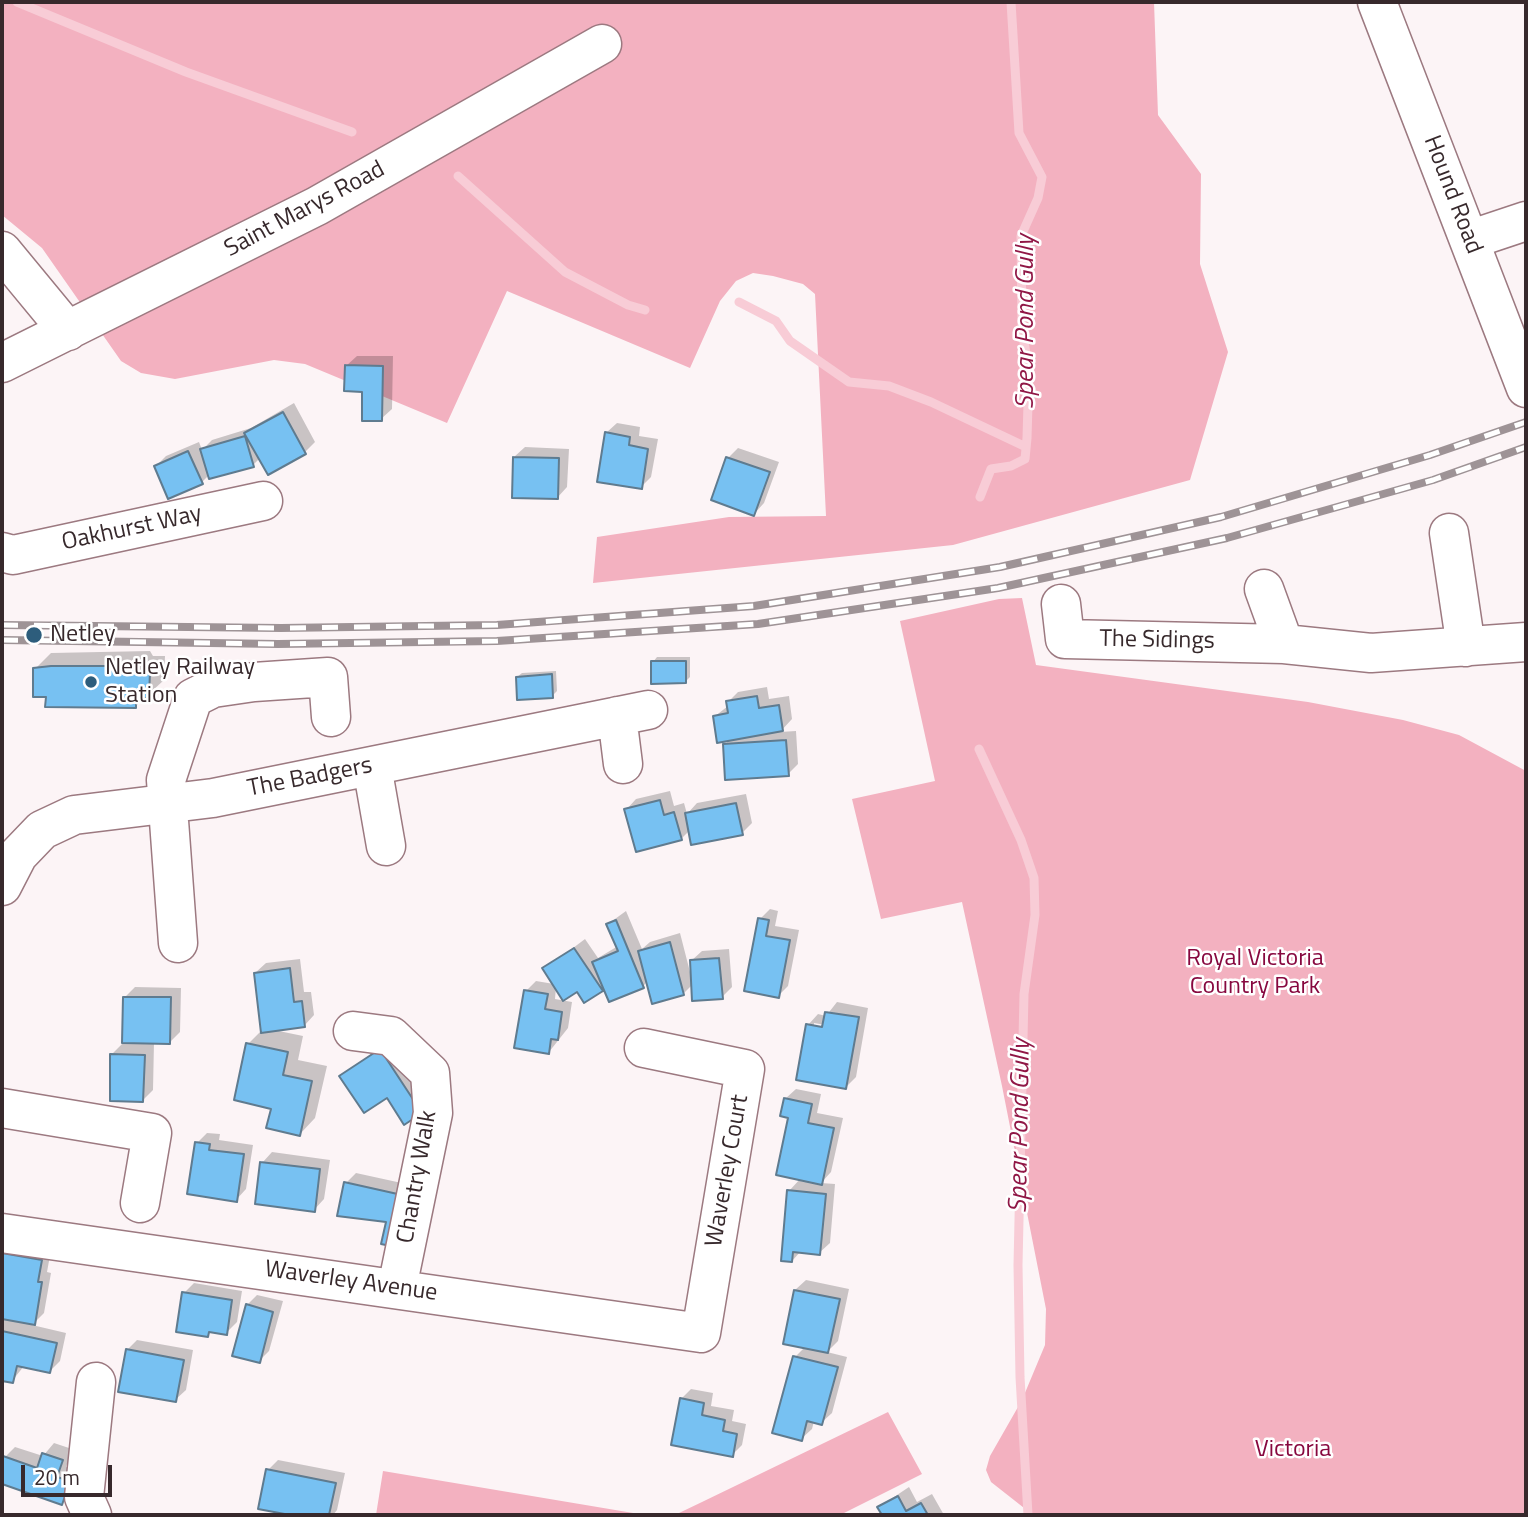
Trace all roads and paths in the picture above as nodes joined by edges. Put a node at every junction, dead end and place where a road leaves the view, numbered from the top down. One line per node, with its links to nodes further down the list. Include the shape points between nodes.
1 (1377, 2): 4 (street, Hound Road)
2 (602, 44): 6 (street, Saint Marys Road, via 317,206)
3 (1526, 220): 4 (street)
4 (1469, 240): 8 (street, Hound Road)
5 (2, 251): 6 (street)
6 (68, 331): 7 (street, Saint Marys Road)
7 (2, 363)
8 (1526, 388)
9 (263, 501): 11 (street, Oakhurst Way, via 13,555)
10 (1449, 533): 16 (street)
11 (2, 552)
12 (1264, 589): 15 (street)
13 (1061, 604): 15 (street, The Sidings, via 1065,639)
14 (1526, 642): 16 (street, The Sidings)
15 (1284, 644): 16 (street, The Sidings, via 1371,653)
16 (1466, 647)
17 (331, 717): 20 (street, via 328,677 213,688 193,698 166,780)
18 (623, 764): 19 (street, The Badgers, via 632,713)
19 (372, 765): 20 (street, The Badgers); 21 (street)
20 (166, 804): 22 (street, The Badgers, via 74,815 42,830 18,855); 23 (street)
21 (386, 846)
22 (2, 886)
23 (178, 943)
24 (353, 1031): 29 (street, Chantry Walk, via 391,1036 430,1073 433,1113)
25 (644, 1048): 30 (street, Waverley Court, via 745,1069)
26 (2, 1108): 27 (street, via 152,1133)
27 (141, 1203)
28 (2, 1233): 29 (street, Waverley Avenue)
29 (397, 1288): 30 (street, Waverley Avenue)
30 (701, 1333)
31 (96, 1382): 32 (street, via 84,1497)
32 (92, 1515)

